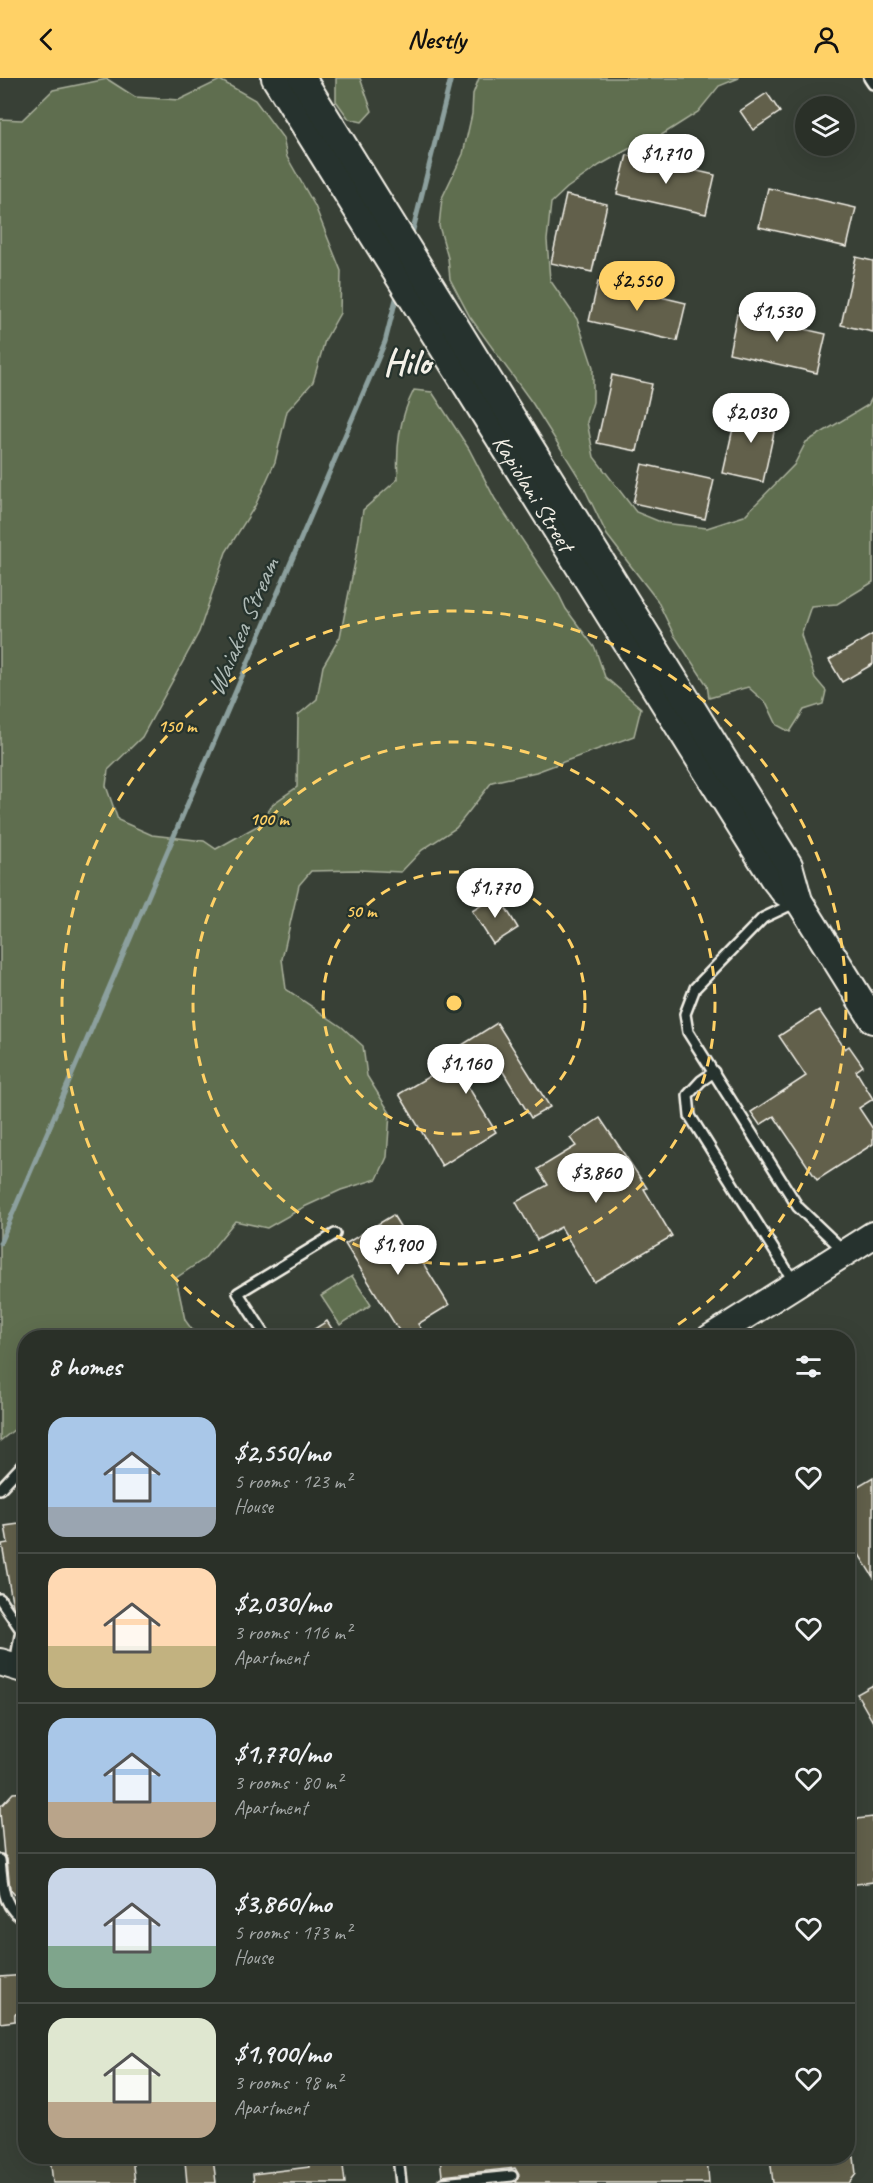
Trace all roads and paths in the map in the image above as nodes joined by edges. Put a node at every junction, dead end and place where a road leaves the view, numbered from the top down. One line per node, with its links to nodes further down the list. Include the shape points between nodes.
1 (275, 78): 5 (street, Kapiolani Street, via 773,878 784,892)
2 (302, 78): 5 (street, Kapiolani Street, via 789,866)
3 (869, 78): 4 (lane)
4 (873, 84)
5 (799, 901): 6 (street, Kapiolani Street); 7 (lane, via 763,918 695,988 685,1014 688,1032)
6 (873, 1020)
7 (714, 1072): 10 (lane, via 798,1207); 11 (lane, via 688,1095 690,1116)
8 (335, 1233): 12 (lane, via 238,1293)
9 (873, 1235): 10 (street)
10 (846, 1253): 11 (street)
11 (795, 1284): 13 (street)
12 (262, 1330)
13 (723, 1330)
14 (18, 1470): 15 (lane)
15 (0, 1489)
16 (0, 1599): 17 (lane)
17 (18, 1626)
18 (0, 1662): 19 (street)
19 (18, 1668)
20 (0, 1860): 21 (lane, via 7,1904)
21 (18, 1915)
22 (399, 2164): 24 (lane)
23 (512, 2176): 25 (lane)
24 (401, 2183)
25 (444, 2183)

